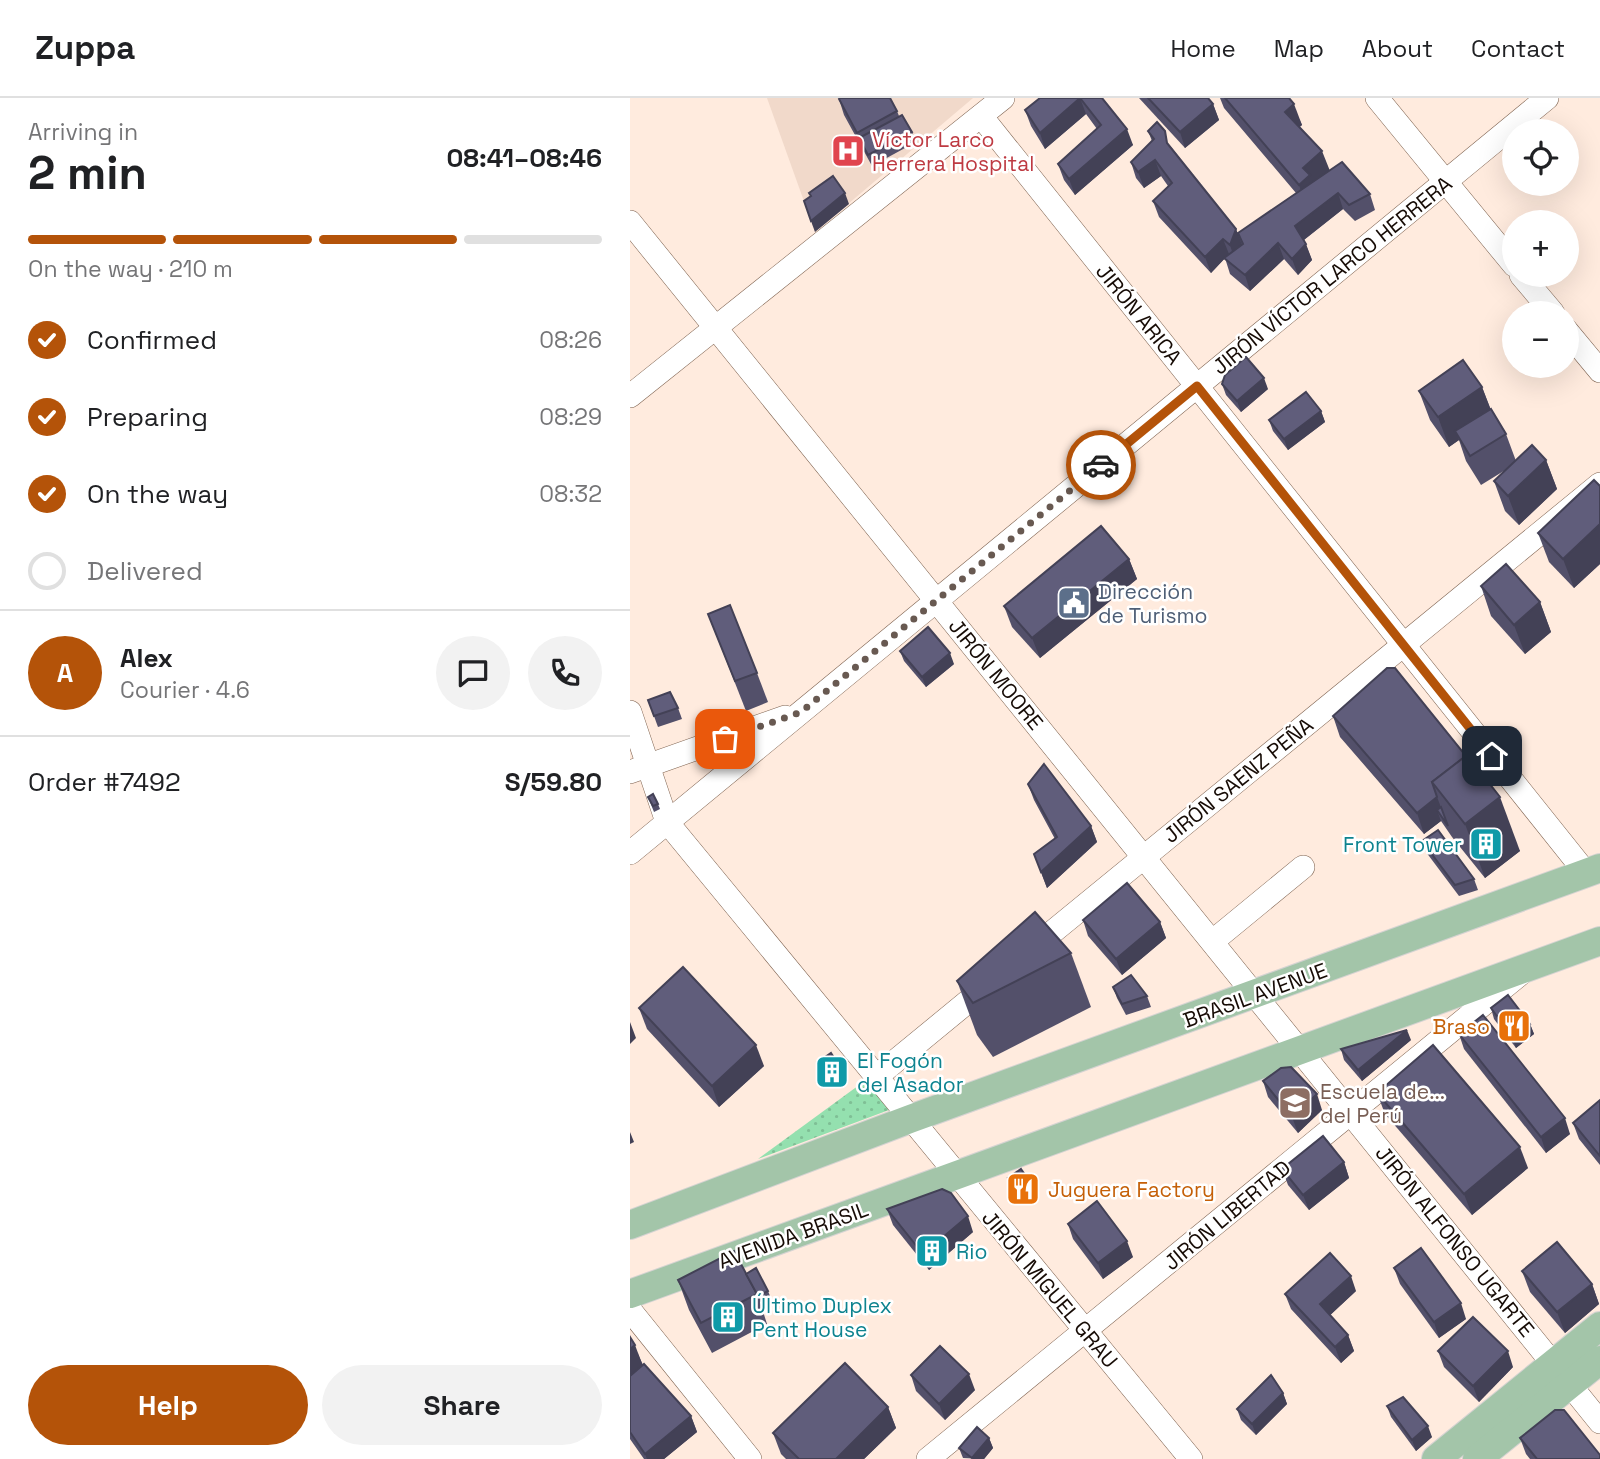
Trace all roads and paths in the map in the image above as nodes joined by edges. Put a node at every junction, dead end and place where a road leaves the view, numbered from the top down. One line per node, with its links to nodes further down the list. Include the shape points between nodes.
1 (1003, 98): 4 (street)
2 (1377, 98): 5 (street)
3 (1547, 98): 5 (street, JIRÓN VÍCTOR LARCO HERRERA)
4 (981, 116): 10 (street); 13 (street, JIRÓN ARICA)
5 (1446, 182): 7 (street); 13 (street, JIRÓN VÍCTOR LARCO HERRERA)
6 (630, 222): 10 (street, JIRÓN MOORE)
7 (1502, 250)
8 (1531, 287): 9 (street)
9 (1543, 301)
10 (715, 327): 14 (street); 16 (street, JIRÓN MOORE)
11 (1579, 346): 12 (street)
12 (1600, 371)
13 (1197, 386): 16 (street, JIRÓN VÍCTOR LARCO HERRERA); 17 (street, JIRÓN ARICA)
14 (630, 396)
15 (1600, 484): 17 (street, JIRÓN SAENZ PEÑA)
16 (936, 601): 19 (street, JIRÓN VÍCTOR LARCO HERRERA); 23 (street, JIRÓN MOORE)
17 (1403, 645): 23 (street, JIRÓN SAENZ PEÑA); 25 (street, JIRÓN ARICA)
18 (630, 712): 20 (street)
19 (801, 712): 20 (street); 21 (street, JIRÓN VÍCTOR LARCO HERRERA)
20 (639, 769): 21 (street)
21 (667, 822): 22 (street, JIRÓN VÍCTOR LARCO HERRERA); 31 (street, JIRÓN MIGUEL GRAU)
22 (630, 853)
23 (1145, 856): 26 (street, JIRÓN MOORE); 31 (street, JIRÓN SAENZ PEÑA)
24 (1303, 867): 26 (street)
25 (1595, 878): 29 (main road, BRASIL AVENUE)
26 (1213, 941): 29 (street, JIRÓN MOORE)
27 (1600, 941): 28 (main road)
28 (1524, 970): 30 (main road); 32 (street, JIRÓN LIBERTAD)
29 (1257, 995): 30 (street, JIRÓN ALFONSO UGARTE); 33 (main road, BRASIL AVENUE)
30 (1301, 1051): 32 (street, JIRÓN ALFONSO UGARTE); 34 (main road)
31 (876, 1077): 33 (street, JIRÓN MIGUEL GRAU)
32 (1351, 1112): 39 (street, JIRÓN LIBERTAD); 41 (street, JIRÓN ALFONSO UGARTE)
33 (910, 1119): 34 (street, JIRÓN MIGUEL GRAU); 35 (main road)
34 (957, 1175): 36 (main road, AVENIDA BRASIL); 39 (street, JIRÓN MIGUEL GRAU)
35 (630, 1225)
36 (630, 1294)
37 (630, 1310): 43 (street)
38 (1600, 1326): 41 (main road)
39 (1086, 1332): 44 (street, JIRÓN LIBERTAD); 45 (street, JIRÓN MIGUEL GRAU)
40 (1600, 1360): 41 (main road)
41 (1562, 1374): 42 (street, JIRÓN ALFONSO UGARTE); 46 (main road); 47 (main road)
42 (1600, 1422)
43 (750, 1459)
44 (928, 1459)
45 (1191, 1459)
46 (1436, 1459)
47 (1477, 1459)

